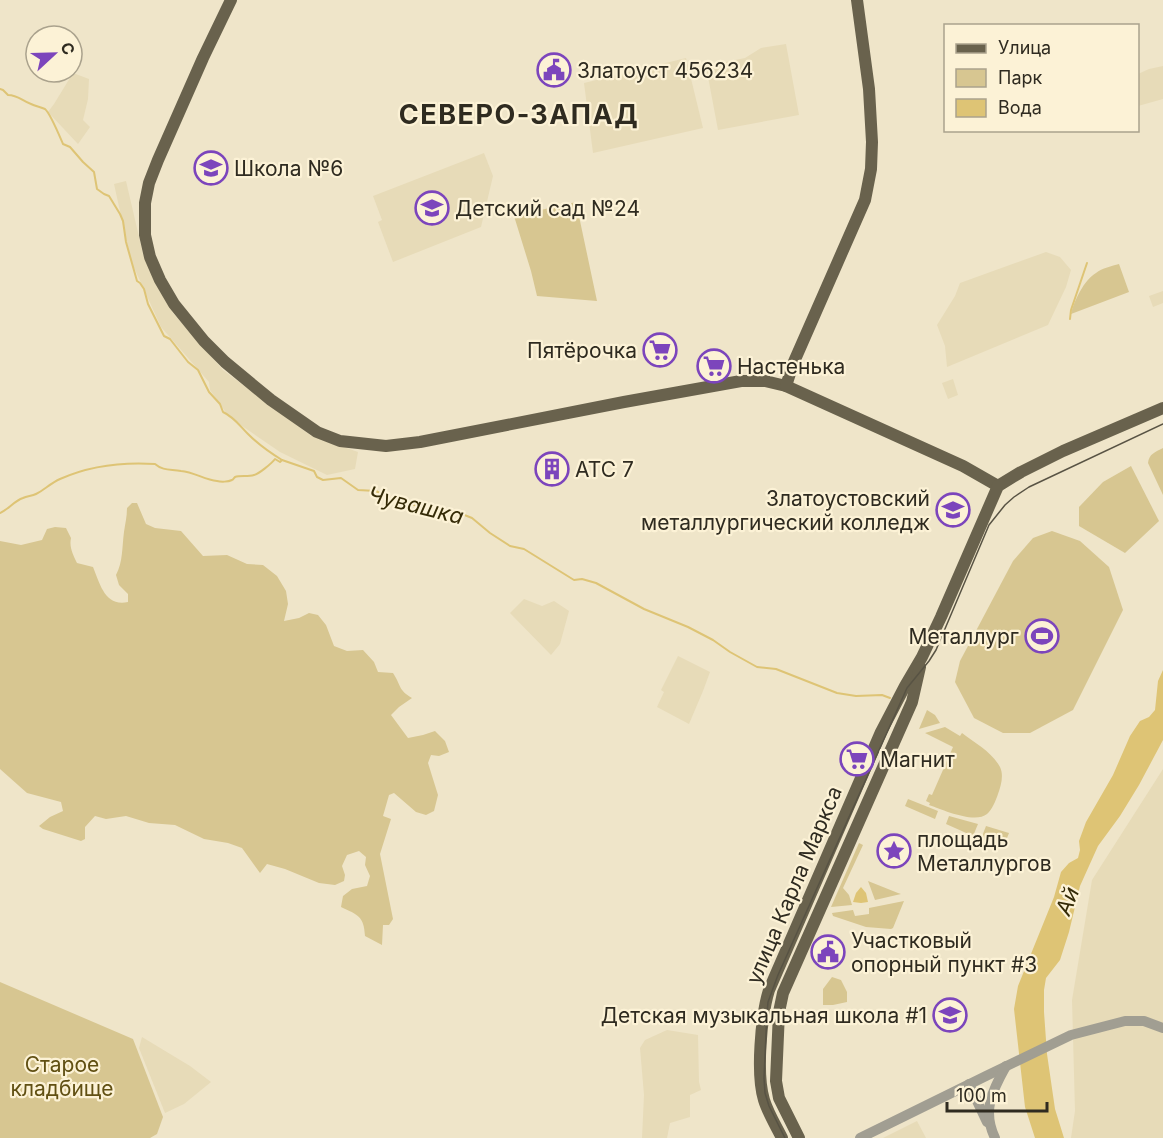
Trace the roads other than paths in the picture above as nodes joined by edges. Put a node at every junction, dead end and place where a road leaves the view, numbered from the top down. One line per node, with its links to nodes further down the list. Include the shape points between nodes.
1 (231, 0): 3 (main road, via 149,183 145,235 160,280 189,323 225,362 317,432 340,441 386,446 741,381)
2 (857, 0): 3 (main road, via 869,89 871,169 865,200)
3 (786, 386): 5 (main road)
4 (1163, 408): 5 (main road, via 1063,451)
5 (999, 486): 6 (main road, улица Карла Маркса)
6 (922, 657): 11 (main road, улица Карла Маркса, via 881,732 766,1001 761,1088); 12 (main road, улица Карла Маркса, via 912,702 783,993 776,1081 779,1098)
7 (1163, 1028): 8 (street, via 1144,1021 1125,1021 1071,1035)
8 (1009, 1065): 9 (street); 10 (street, via 992,1094)
9 (969, 1084): 10 (street); 13 (street)
10 (990, 1127): 14 (street)
11 (782, 1138)
12 (799, 1138)
13 (860, 1138)
14 (995, 1138)

